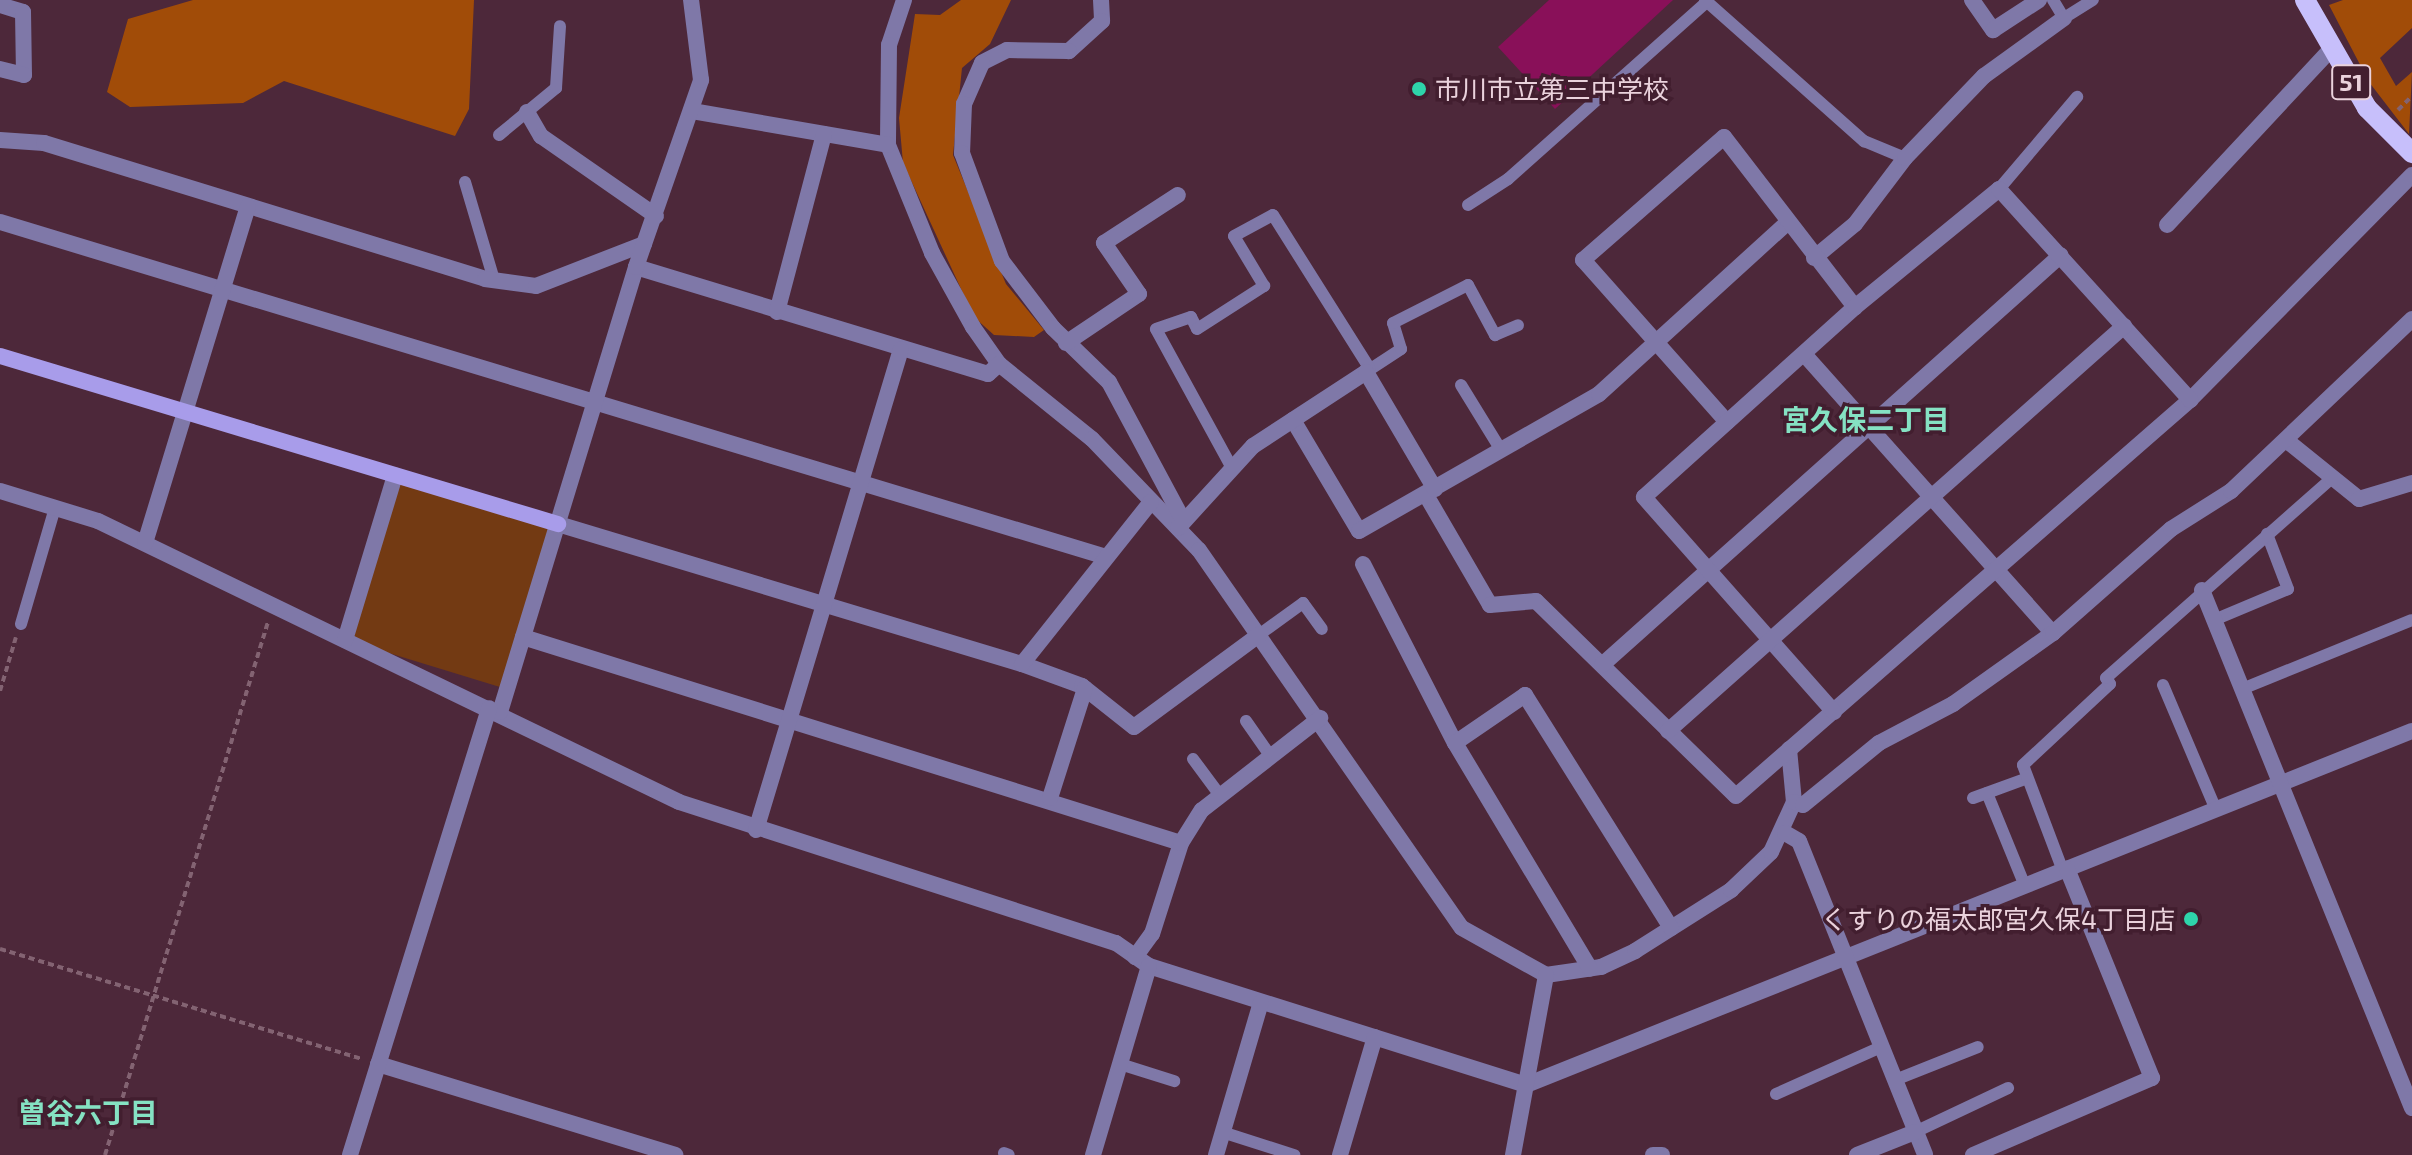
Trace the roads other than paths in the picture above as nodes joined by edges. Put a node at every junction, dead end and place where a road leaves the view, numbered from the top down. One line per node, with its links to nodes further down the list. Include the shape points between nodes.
1 (691, 0): 16 (street, via 701,80)
2 (904, 0): 21 (street, via 889,45)
3 (1101, 0): 46 (street, via 1102,21 1069,51 1007,50 982,63 961,122 972,195 987,231)
4 (1972, 0): 5 (street, via 1993,30)
5 (2039, 0)
6 (2053, 0): 11 (lane)
7 (2093, 0): 11 (lane)
8 (2305, 0): 13 (main road, 51)
9 (1706, 1): 23 (lane, via 1864,141); 28 (lane, via 1508,179)
10 (0, 5): 14 (street, via 23,12 24,75)
11 (2064, 18): 23 (street, via 1984,76)
12 (560, 26): 17 (lane, via 556,88)
13 (2331, 49): 22 (main road, 51, via 2367,108); 33 (street)
14 (0, 69)
15 (2077, 97): 26 (lane)
16 (692, 111): 18 (street); 30 (street)
17 (527, 112): 19 (lane); 30 (street, via 541,136)
18 (824, 134): 21 (street); 41 (street)
19 (499, 135)
20 (0, 140): 29 (street, via 44,143)
21 (888, 145): 50 (street, via 932,253)
22 (2412, 153)
23 (1905, 158): 36 (street, via 1855,224)
24 (2412, 175): 53 (street)
25 (465, 182): 38 (lane)
26 (1999, 189): 35 (street); 40 (street)
27 (1178, 195): 46 (street, via 1104,243 1139,294)
28 (1468, 205)
29 (248, 206): 38 (street); 39 (street)
30 (656, 216): 34 (street)
31 (0, 222): 39 (street)
32 (1786, 224): 36 (street); 45 (street); 45 (street, via 1724,137 1583,260)
33 (2167, 225)
34 (644, 244): 37 (street); 38 (street, via 536,286)
35 (2061, 255): 44 (street); 58 (street)
36 (1814, 258): 40 (street)
37 (636, 267): 41 (street); 54 (street)
38 (494, 280)
39 (222, 289): 54 (street); 55 (street)
40 (1855, 307): 48 (street)
41 (777, 312): 47 (street)
42 (2412, 319): 59 (street)
43 (1518, 325): 51 (lane, via 1495,335 1468,285 1393,323 1401,349)
44 (2124, 326): 53 (street); 68 (street)
45 (1655, 341): 57 (street); 60 (street, via 1599,394)
46 (1066, 343): 72 (street, via 1109,382)
47 (901, 349): 50 (street, via 988,374); 64 (street)
48 (1804, 354): 57 (street); 58 (street)
49 (0, 356): 55 (street)
50 (999, 364): 69 (street, via 1092,439)
51 (1368, 371): 56 (street); 61 (lane, via 1273,215 1234,236 1264,286 1197,329 1191,317 1156,329); 67 (street)
52 (1461, 385): 60 (lane)
53 (2190, 400): 78 (street)
54 (595, 402): 64 (street); 71 (street)
55 (185, 411): 62 (street); 74 (street)
56 (1293, 420): 61 (street); 67 (street, via 1359,531)
57 (1727, 422): 77 (street, via 1644,497)
58 (1868, 424): 68 (street); 77 (street)
59 (2286, 440): 63 (street); 85 (street)
60 (1501, 450): 67 (street)
61 (1232, 468): 72 (street)
62 (395, 475): 71 (street); 88 (street)
63 (2330, 480): 65 (street, via 2359,499); 73 (lane)
64 (860, 483): 75 (street); 80 (street)
65 (2412, 483)
66 (0, 491): 70 (street)
67 (1431, 492): 91 (street, via 1490,605 1536,601)
68 (1933, 495): 78 (street); 89 (street)
69 (1151, 502): 72 (street); 75 (street)
70 (55, 508): 74 (street); 83 (lane)
71 (558, 524): 80 (street); 87 (street)
72 (1180, 525): 86 (street)
73 (2267, 534): 79 (lane); 81 (lane, via 2288,589)
74 (145, 543): 88 (street)
75 (1103, 556): 90 (street)
76 (1363, 564): 102 (street)
77 (1708, 568): 89 (street); 91 (street)
78 (1999, 569): 85 (street); 96 (street)
79 (2202, 590): 81 (street); 106 (lane, via 2023,765)
80 (824, 603): 90 (street); 98 (street)
81 (2214, 620): 94 (street)
82 (2412, 620): 94 (lane)
83 (21, 624)
84 (1322, 629): 86 (lane, via 1303,603)
85 (2053, 633): 112 (street, via 1953,704 1857,758 1803,805)
86 (1260, 634): 93 (street, via 1134,727); 97 (street)
87 (523, 637): 95 (street); 98 (street)
88 (345, 640): 95 (street)
89 (1771, 640): 96 (street); 100 (street)
90 (1022, 664): 93 (street)
91 (1602, 665): 100 (street)
92 (2163, 685): 113 (lane)
93 (1085, 688): 110 (street)
94 (2242, 689): 107 (street)
95 (494, 710): 114 (street, via 679,802); 128 (street)
96 (1834, 712): 103 (street)
97 (1320, 718): 104 (street); 123 (street, via 1462,928)
98 (789, 720): 110 (street); 114 (street)
99 (1246, 721): 104 (lane)
100 (1668, 731): 103 (street, via 1736,796)
101 (2412, 731): 107 (street)
102 (1455, 743): 119 (street, via 1525,695); 122 (street)
103 (1789, 749): 112 (street)
104 (1269, 754): 109 (street)
105 (1193, 759): 109 (lane)
106 (2025, 779): 108 (lane); 117 (lane)
107 (2280, 784): 113 (street); 135 (street)
108 (1987, 793): 111 (lane); 118 (lane)
109 (1219, 794): 116 (street)
110 (1050, 798): 116 (street)
111 (1973, 798)
112 (1794, 802): 115 (street)
113 (2216, 810): 117 (street)
114 (756, 830): 121 (street, via 1116,943)
115 (1785, 833): 119 (street, via 1731,890); 120 (street, via 1799,841)
116 (1181, 843): 121 (street)
117 (2065, 870): 118 (street); 149 (street, via 2152,1078)
118 (2025, 886): 120 (street)
119 (1671, 928): 122 (street)
120 (1848, 959): 126 (street); 132 (street)
121 (1142, 962): 124 (street); 129 (street)
122 (1590, 969): 123 (street)
123 (1546, 975): 132 (street)
124 (1261, 1002): 125 (street); 136 (street)
125 (1375, 1037): 132 (street); 143 (street)
126 (1881, 1047): 130 (street); 134 (lane)
127 (1978, 1047): 130 (lane)
128 (378, 1064): 138 (street); 139 (street)
129 (1120, 1064): 131 (lane); 140 (street)
130 (1895, 1080): 137 (street)
131 (1174, 1081)
132 (1526, 1085): 144 (street)
133 (2008, 1088): 137 (lane)
134 (1776, 1094)
135 (2412, 1108)
136 (1222, 1132): 141 (street); 142 (lane)
137 (1915, 1132): 147 (street); 148 (street)
138 (350, 1155)
139 (675, 1155)
140 (1093, 1155)
141 (1216, 1155)
142 (1294, 1155)
143 (1340, 1155)
144 (1513, 1155)
145 (1653, 1155): 146 (street)
146 (1662, 1155)
147 (1857, 1155)
148 (1925, 1155)
149 (1973, 1155)

